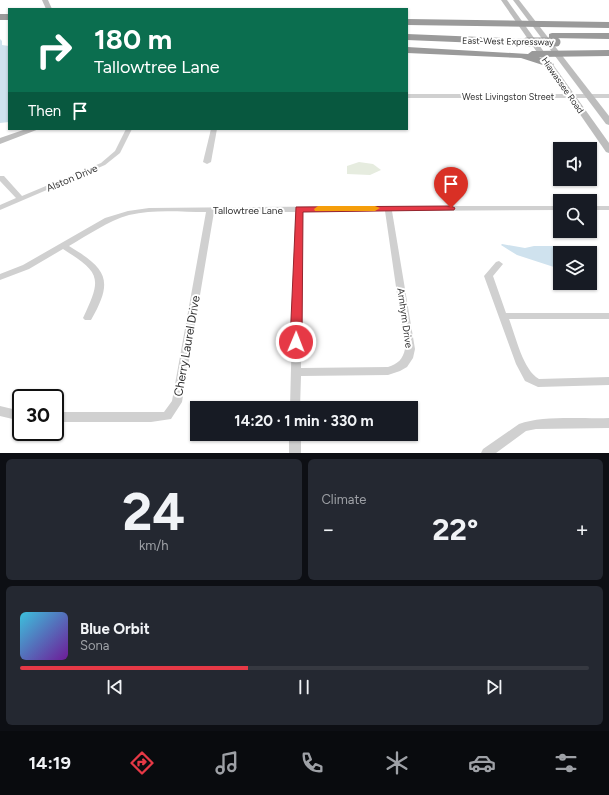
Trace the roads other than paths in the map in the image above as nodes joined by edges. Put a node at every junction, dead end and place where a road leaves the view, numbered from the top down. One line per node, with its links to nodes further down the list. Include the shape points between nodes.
1 (504, 0): 5 (main road, Hiawassee Road)
2 (516, 0): 4 (main road, Hiawassee Road)
3 (408, 22): 5 (highway)
4 (534, 22): 5 (highway); 6 (highway); 18 (main road, Hiawassee Road)
5 (522, 25): 17 (main road, Hiawassee Road)
6 (609, 25)
7 (408, 32): 10 (highway, East-West Expressway)
8 (609, 36): 11 (highway, East-West Expressway)
9 (408, 37): 10 (highway, East-West Expressway)
10 (525, 39): 11 (highway, East-West Expressway, bridge)
11 (554, 39): 12 (highway, East-West Expressway)
12 (609, 42)
13 (408, 50): 14 (highway)
14 (493, 53): 17 (highway); 19 (highway, via 528,56)
15 (591, 53): 16 (highway); 18 (highway); 20 (highway, via 576,56)
16 (609, 53)
17 (542, 54): 18 (highway); 19 (main road, Hiawassee Road)
18 (558, 54): 20 (main road, Hiawassee Road)
19 (549, 64): 22 (main road, Hiawassee Road)
20 (567, 66): 23 (main road, Hiawassee Road)
21 (408, 96): 22 (street, West Livingston Street)
22 (571, 96): 23 (street, West Livingston Street); 30 (main road, Hiawassee Road)
23 (589, 96): 24 (street, West Livingston Street); 25 (main road, Hiawassee Road)
24 (609, 96)
25 (609, 122)
26 (32, 130): 29 (main road)
27 (129, 130): 33 (street, Alston Drive, via 118,152 104,164)
28 (214, 130): 31 (street)
29 (0, 141)
30 (609, 150)
31 (207, 162)
32 (1, 178): 33 (street)
33 (21, 199): 34 (street, Alston Drive)
34 (0, 208)
35 (388, 208): 36 (street, Tallowtree Lane); 39 (street, Tallowtree Lane); 47 (street, Arnhym Drive, via 410,349 409,358 397,369 388,371)
36 (553, 208)
37 (597, 208): 38 (street)
38 (609, 208)
39 (299, 209): 40 (street, Tallowtree Lane); 47 (street)
40 (210, 210): 41 (street, Tallowtree Lane, via 150,210 128,213 108,220); 52 (street, Cherry Laurel Drive, via 177,402 167,416)
41 (64, 246): 43 (street, Tallowtree Lane, via 26,267); 46 (street, via 94,267 100,276 101,288)
42 (499, 264): 44 (street, via 488,276)
43 (0, 277)
44 (503, 316): 45 (street); 48 (street, via 529,378 538,383)
45 (609, 316)
46 (88, 318)
47 (295, 372): 49 (street)
48 (609, 381)
49 (295, 401)
50 (0, 411): 51 (street)
51 (12, 414)
52 (64, 418)
53 (609, 423): 56 (street, via 536,424 523,427)
54 (295, 441): 55 (street)
55 (295, 453)
56 (487, 453)

